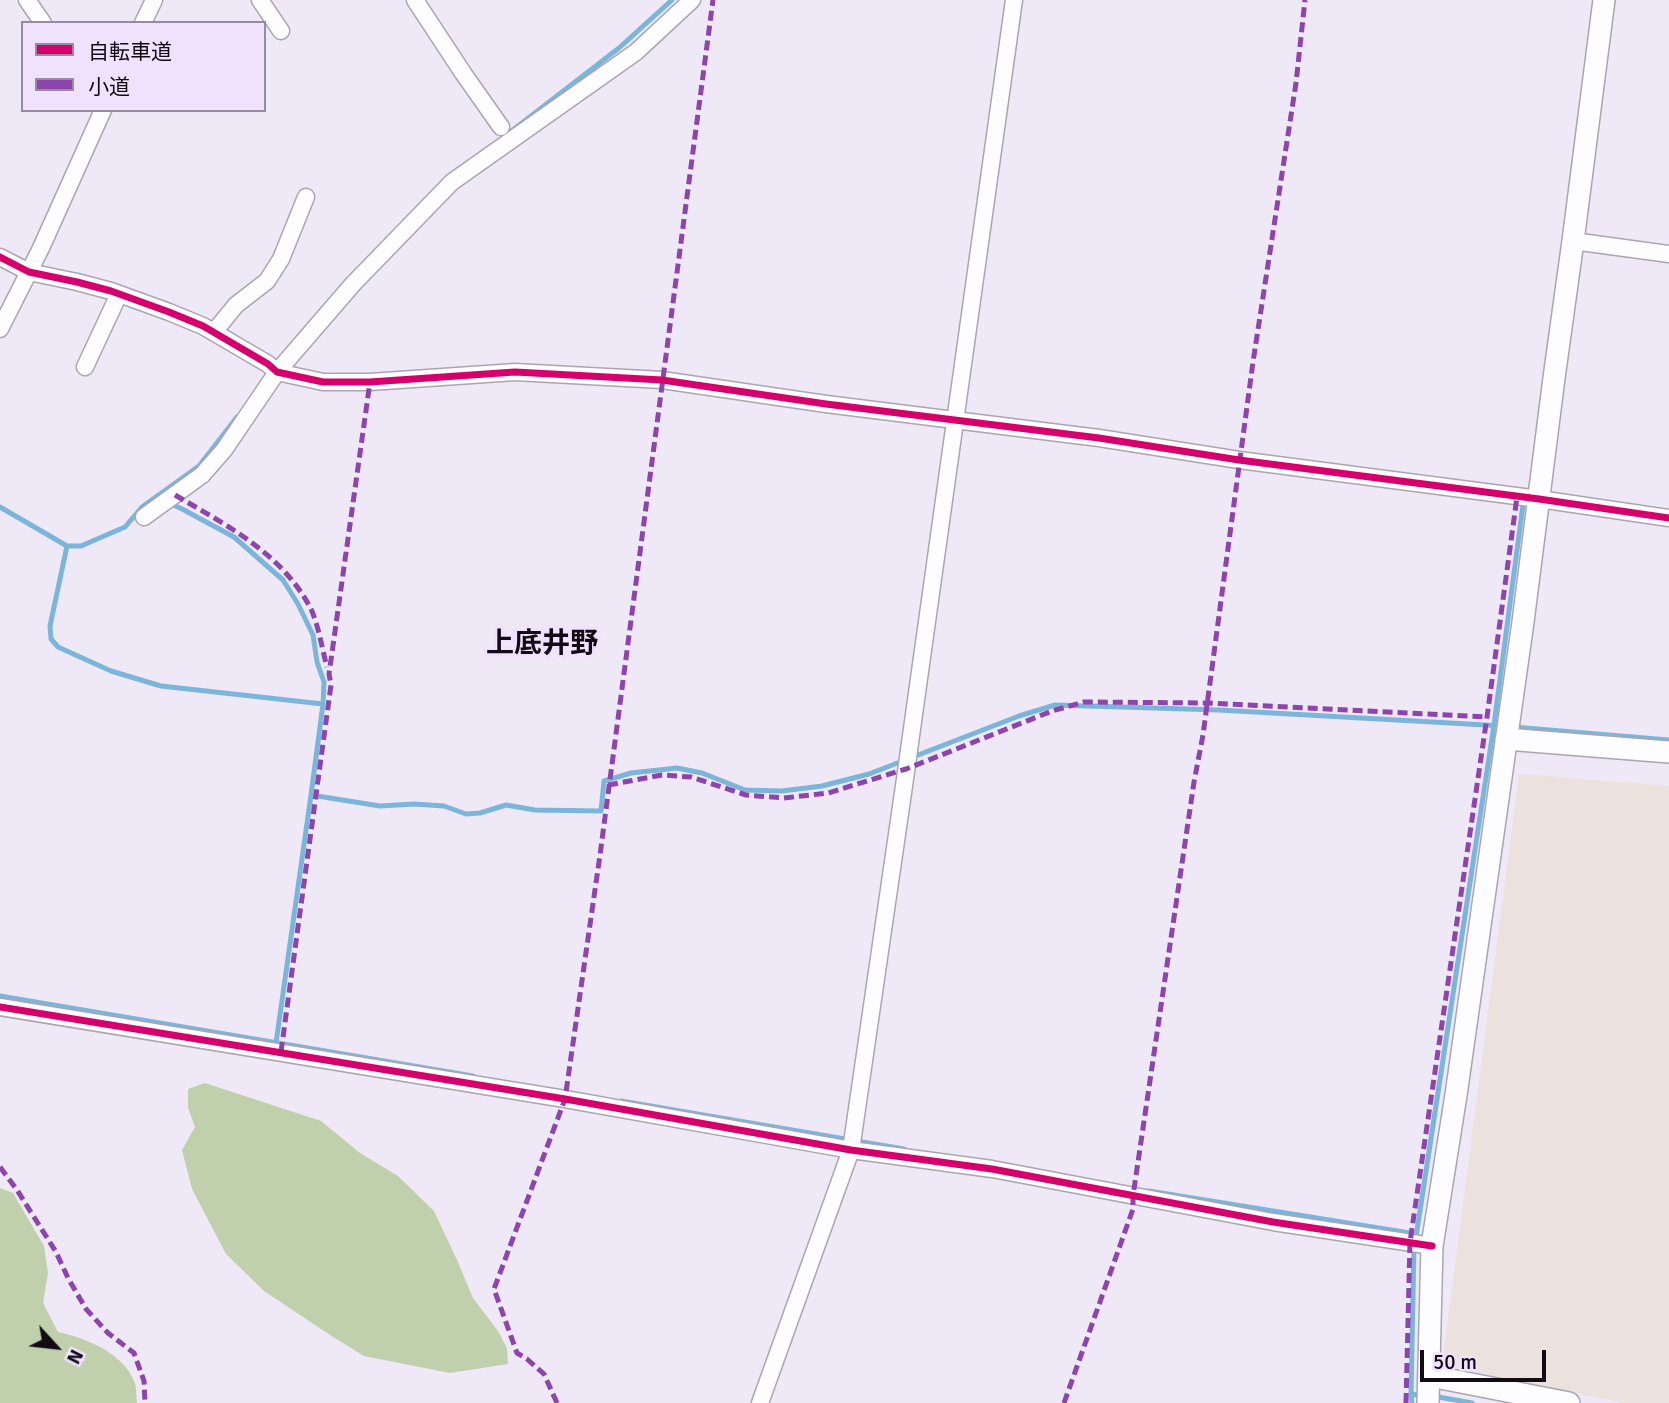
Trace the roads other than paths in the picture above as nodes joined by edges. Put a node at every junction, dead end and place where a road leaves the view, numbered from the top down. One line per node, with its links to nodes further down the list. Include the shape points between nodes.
1 (27, 0): 8 (street)
2 (154, 0): 9 (street)
3 (260, 0): 10 (street)
4 (415, 0): 12 (street)
5 (692, 0): 22 (street, via 636,52 452,182 353,284)
6 (1014, 0): 23 (street)
7 (1604, 0): 14 (street)
8 (42, 21)
9 (144, 21)
10 (281, 32)
11 (102, 112): 17 (street)
12 (501, 127)
13 (306, 197): 20 (street, via 267,281 236,305)
14 (1573, 241): 15 (street); 24 (street)
15 (1669, 254)
16 (0, 257): 17 (street)
17 (29, 272): 18 (street); 19 (street)
18 (119, 294): 20 (street); 21 (street)
19 (0, 329)
20 (214, 332): 22 (street)
21 (85, 367)
22 (277, 372): 23 (street, via 323,382 515,372 662,380); 25 (street, via 202,475)
23 (954, 419): 24 (street); 30 (street)
24 (1539, 499): 26 (street); 27 (street)
25 (144, 517)
26 (1669, 518)
27 (1506, 739): 28 (street); 31 (street)
28 (1669, 752)
29 (0, 1007): 30 (street, via 565,1098)
30 (851, 1150): 31 (street, via 992,1169 1273,1222); 33 (street)
31 (1433, 1245): 32 (street)
32 (1430, 1376): 34 (street); 35 (street)
33 (760, 1403)
34 (1428, 1403)
35 (1569, 1403)

